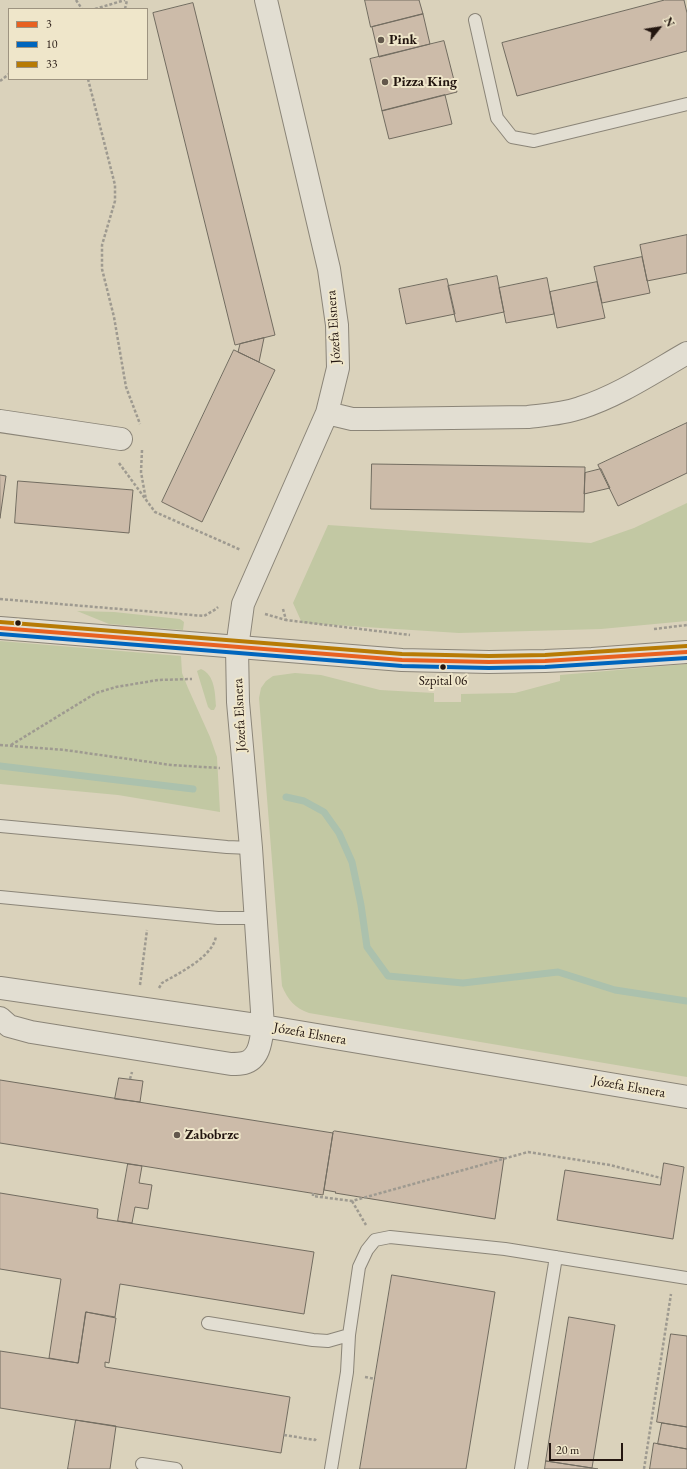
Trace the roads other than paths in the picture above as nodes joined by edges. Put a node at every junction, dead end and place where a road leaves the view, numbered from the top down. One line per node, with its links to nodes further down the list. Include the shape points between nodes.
1 (266, 0): 5 (street, Józefa Elsnera, via 329,269 337,325 338,368)
2 (475, 20): 3 (lane, via 496,118 512,137 534,141)
3 (687, 104)
4 (687, 353): 5 (street, via 608,397 579,409 553,414 528,417 352,419)
5 (327, 414): 9 (street, Józefa Elsnera, via 243,604)
6 (0, 421): 7 (street)
7 (121, 439)
8 (0, 628): 9 (street)
9 (237, 648): 10 (street, via 402,660 489,662 592,659); 12 (street, Józefa Elsnera, via 238,702)
10 (687, 652)
11 (0, 826): 12 (lane)
12 (250, 848): 14 (street, Józefa Elsnera)
13 (0, 896): 14 (lane, via 218,918)
14 (255, 918): 17 (street, Józefa Elsnera)
15 (0, 988): 17 (street)
16 (0, 1018): 17 (street, via 9,1026 31,1032 231,1064 244,1063 253,1058 260,1047)
17 (262, 1026): 18 (street, Józefa Elsnera)
18 (687, 1097)
19 (556, 1257): 20 (lane); 22 (lane, via 390,1237 375,1240 359,1267); 26 (lane)
20 (687, 1278)
21 (208, 1324): 22 (lane, via 313,1340 328,1341)
22 (349, 1335): 25 (lane, via 347,1372)
23 (142, 1464): 24 (lane)
24 (176, 1469)
25 (331, 1469)
26 (521, 1469)

